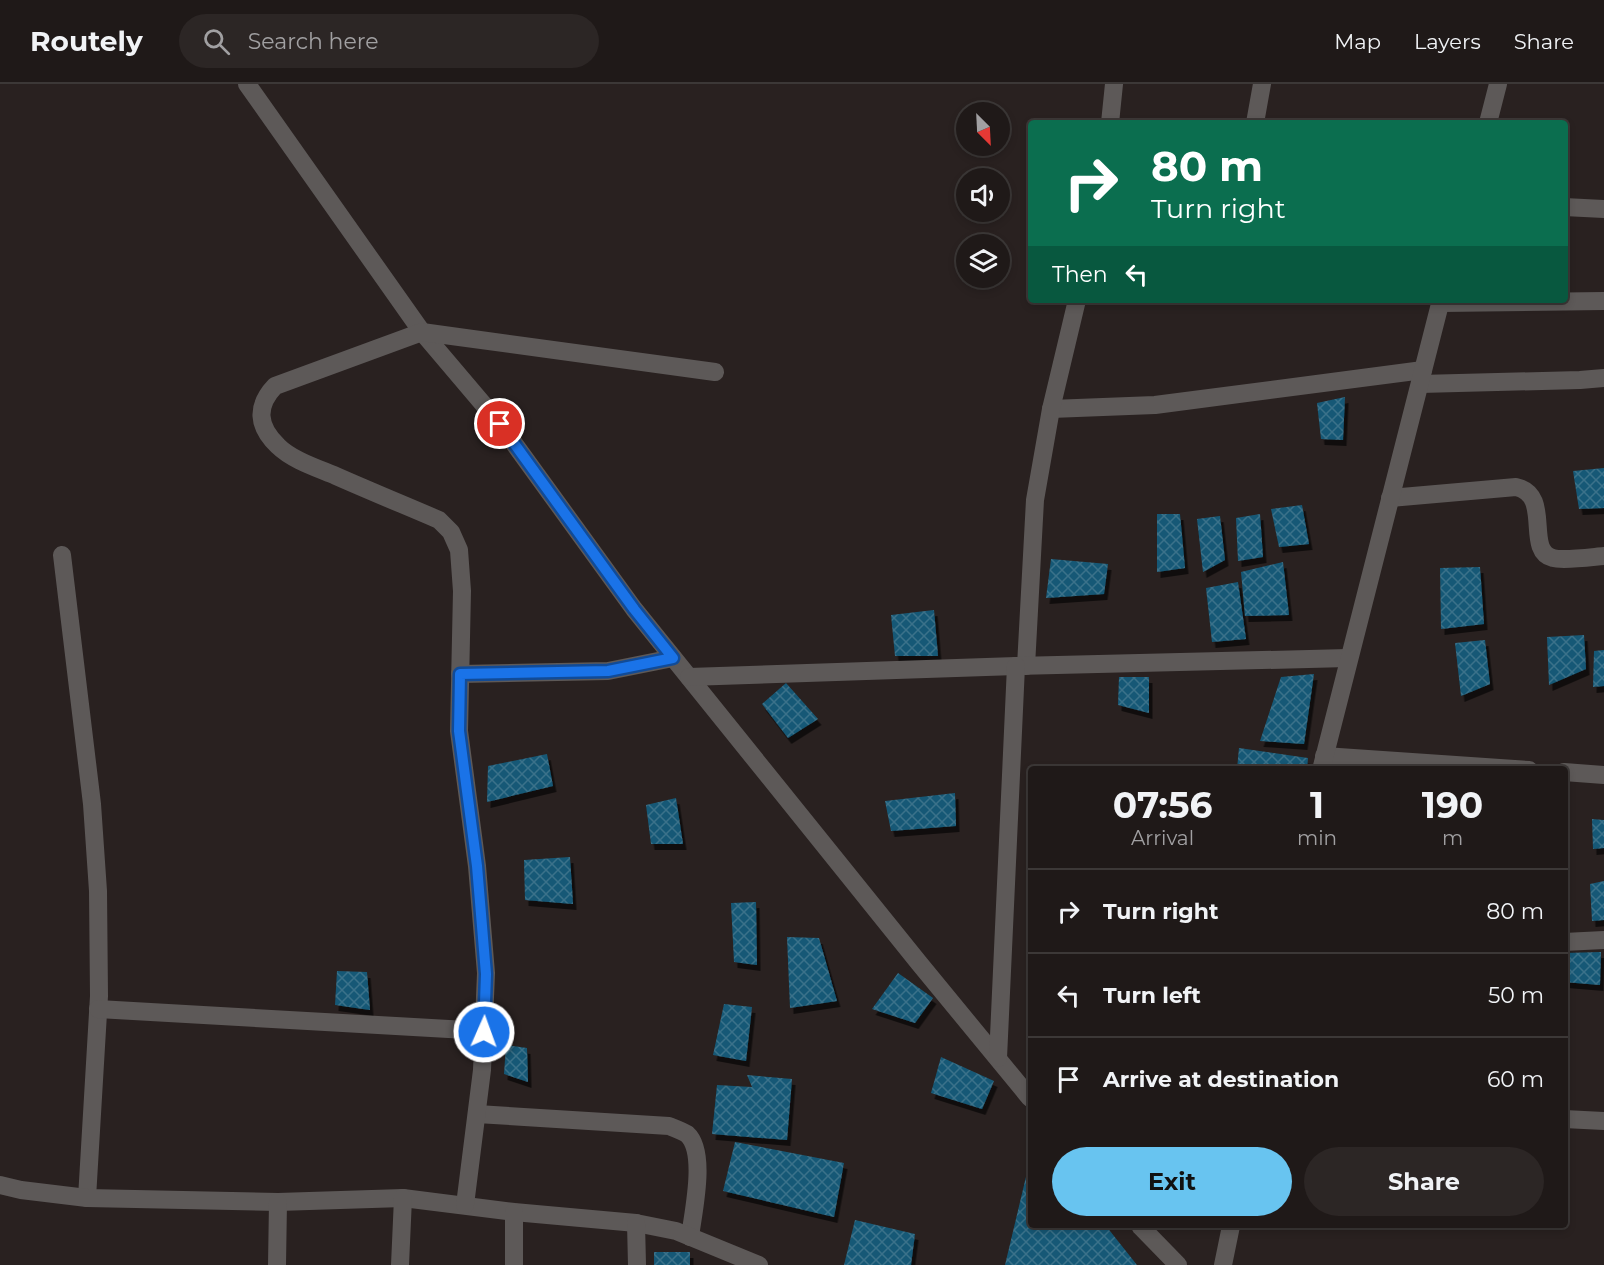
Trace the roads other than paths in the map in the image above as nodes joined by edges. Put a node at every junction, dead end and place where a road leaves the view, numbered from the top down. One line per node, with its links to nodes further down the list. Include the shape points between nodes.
1 (248, 84): 14 (street)
2 (1114, 84): 5 (street)
3 (1262, 84): 6 (street)
4 (1498, 84): 7 (street)
5 (1110, 120)
6 (1256, 120)
7 (1489, 120)
8 (1568, 207): 9 (street)
9 (1604, 209)
10 (1568, 301): 11 (street)
11 (1604, 301)
12 (1076, 303): 18 (street)
13 (1440, 303): 16 (street)
14 (422, 332): 15 (street); 22 (street, via 500,424); 25 (street, via 275,386 264,398 261,416 279,448 438,520 451,532 459,550 462,591)
15 (715, 372)
16 (1422, 377): 17 (street); 18 (street, via 1155,405); 19 (street)
17 (1604, 378)
18 (1052, 409): 24 (street, via 1034,508)
19 (1390, 498): 21 (street, via 1526,489 1533,497 1544,554 1553,559); 23 (street)
20 (62, 555): 33 (street, via 92,804 98,891)
21 (1604, 556)
22 (673, 658): 25 (street, via 608,671); 26 (street)
23 (1348, 658): 24 (street); 27 (street)
24 (1021, 666): 26 (street); 35 (street)
25 (460, 674): 34 (street, via 459,731 486,974)
26 (688, 677): 35 (street)
27 (1322, 763): 28 (street)
28 (1411, 766)
29 (1568, 772): 30 (street)
30 (1604, 774)
31 (1604, 940): 32 (street)
32 (1568, 942)
33 (98, 1010): 34 (street); 41 (street)
34 (484, 1032): 37 (street)
35 (998, 1058): 36 (street)
36 (1028, 1096)
37 (477, 1114): 44 (street); 49 (street, via 669,1126 686,1134 698,1161)
38 (1568, 1119): 39 (street)
39 (1604, 1121)
40 (0, 1185): 41 (street)
41 (87, 1198): 43 (street)
42 (403, 1198): 43 (street); 44 (street); 51 (street)
43 (278, 1202): 50 (street)
44 (465, 1205): 45 (street)
45 (514, 1212): 46 (street); 52 (street)
46 (636, 1223): 49 (street); 53 (street)
47 (1142, 1228): 55 (street)
48 (1231, 1228): 56 (street)
49 (690, 1237): 54 (street)
50 (277, 1265)
51 (400, 1265)
52 (514, 1265)
53 (637, 1265)
54 (759, 1265)
55 (1178, 1265)
56 (1223, 1265)

